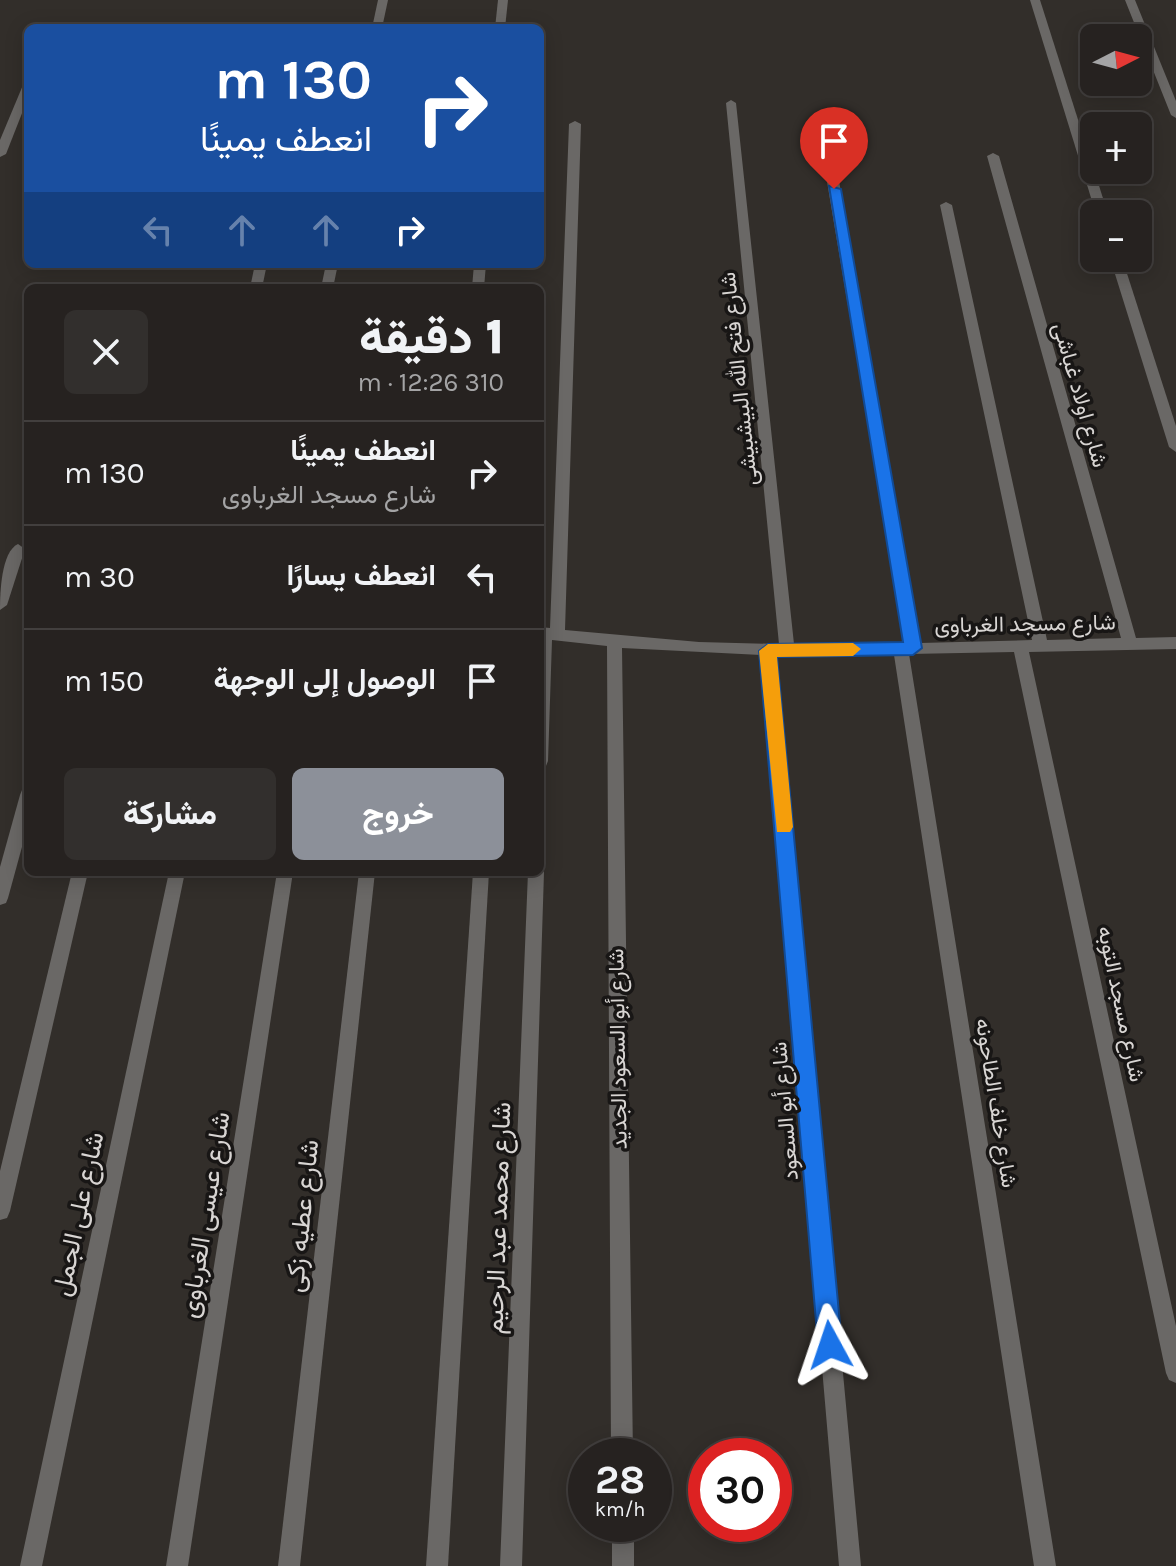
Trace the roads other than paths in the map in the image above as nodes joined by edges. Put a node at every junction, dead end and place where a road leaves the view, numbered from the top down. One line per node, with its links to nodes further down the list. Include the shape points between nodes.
1 (383, 0): 5 (street)
2 (503, 0): 6 (street)
3 (1035, 0): 14 (street)
4 (1130, 0): 9 (street)
5 (378, 24)
6 (500, 24)
7 (24, 95): 11 (street)
8 (731, 103): 28 (street, شارع فتح الله البيشبيشى)
9 (1176, 115)
10 (575, 124): 21 (street)
11 (0, 154)
12 (993, 156): 24 (street, شارع اولاد غباشى)
13 (829, 158): 27 (street, شارع خلف الطاحونه)
14 (1098, 200)
15 (946, 205): 25 (street)
16 (1120, 272): 17 (street)
17 (1176, 447)
18 (0, 546): 19 (street)
19 (23, 550): 20 (street)
20 (0, 605)
21 (547, 634): 22 (street, شارع مسجد الغرباوى); 29 (street)
22 (614, 643): 28 (street, شارع مسجد الغرباوى); 40 (street, شارع أبو السعود الجديد)
23 (1176, 643): 24 (street, شارع مسجد الغرباوى)
24 (1130, 644): 25 (street, شارع مسجد الغرباوى)
25 (1041, 645): 26 (street, شارع مسجد الغرباوى)
26 (1020, 646): 27 (street, شارع مسجد الغرباوى); 39 (street, شارع مسجد التوبه)
27 (906, 648): 28 (street, شارع مسجد الغرباوى); 49 (street, شارع خلف الطاحونه)
28 (777, 651): 48 (street, شارع أبو السعود)
29 (544, 688)
30 (24, 810): 37 (street)
31 (79, 876): 38 (street)
32 (176, 876): 42 (street, شارع على الجمل)
33 (284, 876): 43 (street, شارع عيسى الغرباوى)
34 (367, 876): 44 (street, شارع عطيه زكى)
35 (481, 876): 45 (street)
36 (536, 876): 46 (street, شارع محمد عبد الرحيم)
37 (0, 898)
38 (0, 1211)
39 (1176, 1373)
40 (622, 1438)
41 (623, 1542): 47 (street)
42 (31, 1566)
43 (177, 1566)
44 (289, 1566)
45 (437, 1566)
46 (511, 1566)
47 (623, 1566)
48 (850, 1566)
49 (1045, 1566)

